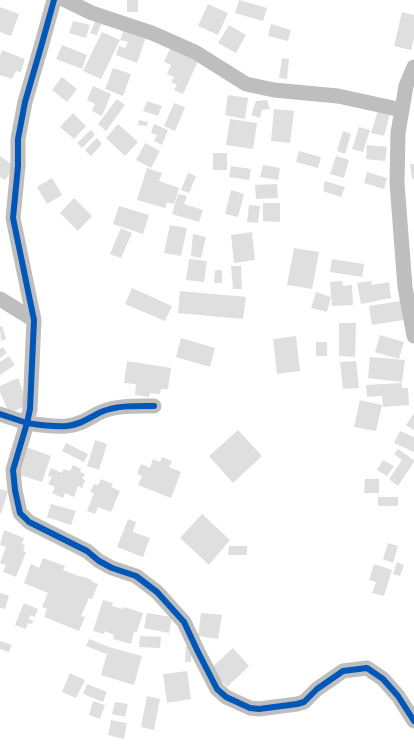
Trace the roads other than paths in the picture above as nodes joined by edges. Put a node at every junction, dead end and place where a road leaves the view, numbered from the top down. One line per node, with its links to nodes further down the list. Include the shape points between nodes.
1 (54, 0): 6 (street, via 25,102 18,139 13,218)
2 (65, 0): 4 (street, via 92,13 152,33 195,52 246,84 274,90 338,96)
3 (414, 67): 4 (street, via 406,86)
4 (402, 110): 7 (street, via 398,133 397,183 405,287)
5 (0, 300): 6 (street)
6 (34, 320): 10 (street, via 30,409)
7 (414, 336)
8 (154, 406): 10 (street, via 133,406 102,412 84,422 68,426)
9 (0, 414): 10 (street)
10 (27, 423): 11 (street, via 13,470 20,513 29,522 87,550 99,561 136,576 157,592 184,622 217,689 226,697 250,708 259,709 297,704 304,702 317,689 343,671 367,668 393,690)
11 (414, 721)

